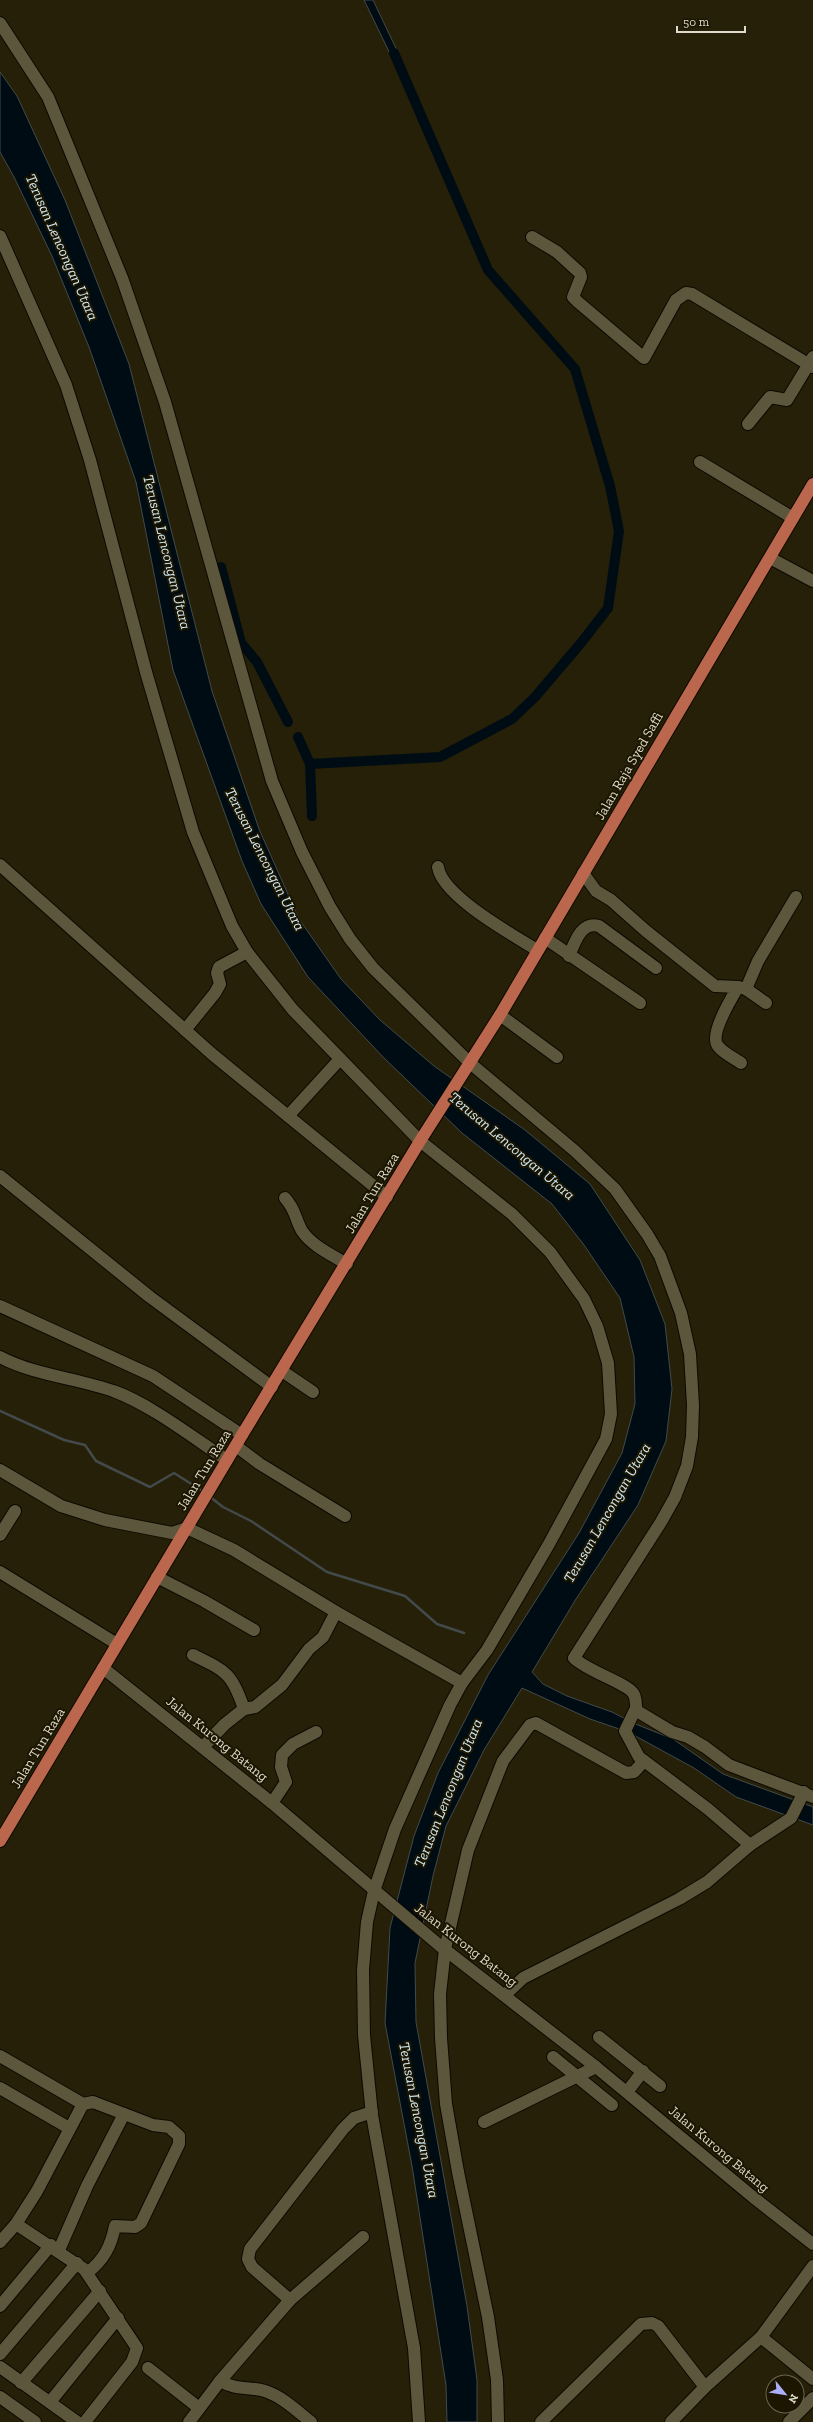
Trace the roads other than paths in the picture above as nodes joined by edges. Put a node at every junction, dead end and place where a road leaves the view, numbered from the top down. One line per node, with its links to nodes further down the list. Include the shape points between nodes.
1 (0, 23): 28 (street, via 48,98 145,339 195,502 262,748 278,798 302,852 350,939 373,968)
2 (0, 236): 17 (street, via 66,385 90,460 146,672 193,832 232,926)
3 (532, 237): 4 (street, via 557,252 580,273 581,277 573,297 644,358 676,300 686,293 692,294)
4 (812, 363): 5 (street, via 787,400 770,397)
5 (748, 424)
6 (700, 462): 8 (street)
7 (812, 486): 8 (main road, Jalan Raja Syed Saffi)
8 (793, 518): 9 (main road, Jalan Raja Syed Saffi)
9 (770, 558): 10 (street); 13 (main road, Jalan Raja Syed Saffi)
10 (813, 581)
11 (0, 865): 24 (street)
12 (438, 867): 16 (street, via 443,881 460,898)
13 (583, 873): 15 (main road, Jalan Raja Syed Saffi); 20 (street, via 596,890 715,986)
14 (796, 898): 20 (street)
15 (544, 938): 16 (main road, Jalan Raja Syed Saffi); 18 (street)
16 (537, 950): 23 (main road, Jalan Raja Syed Saffi)
17 (248, 952): 24 (street, via 220,967 217,973 220,984 215,993); 25 (street, via 293,1010)
18 (569, 956): 19 (street, via 576,939 585,926 591,924 599,926); 22 (street)
19 (656, 968)
20 (742, 988): 21 (street); 27 (street, via 718,1025 715,1039 718,1047)
21 (766, 1002)
22 (640, 1003)
23 (500, 1015): 26 (street); 28 (main road, Jalan Raja Syed Saffi)
24 (185, 1030): 30 (street)
25 (340, 1058): 30 (street); 31 (street)
26 (556, 1058)
27 (741, 1063)
28 (468, 1065): 29 (main road, Jalan Raja Syed Saffi); 58 (street, via 575,1151 615,1189 660,1256 681,1314 690,1354 693,1405 692,1437 687,1466 661,1522 574,1655 576,1660 631,1691 635,1697)
29 (436, 1115): 31 (main road, Jalan Tun Raza)
30 (288, 1116): 33 (street)
31 (420, 1141): 33 (main road, Jalan Tun Raza); 56 (street, via 512,1214 550,1252 576,1286 591,1313 604,1346 610,1382 609,1428 600,1451 487,1650)
32 (0, 1176): 39 (street, via 150,1296)
33 (387, 1197): 35 (main road, Jalan Tun Raza)
34 (285, 1198): 35 (street, via 293,1207 301,1228 308,1237)
35 (347, 1264): 38 (main road, Jalan Tun Raza)
36 (0, 1306): 41 (street, via 153,1376)
37 (0, 1357): 43 (street, via 32,1370 94,1384 118,1393)
38 (282, 1371): 39 (main road, Jalan Tun Raza); 40 (street)
39 (272, 1387): 41 (main road, Jalan Tun Raza)
40 (313, 1392)
41 (242, 1434): 42 (main road, Jalan Tun Raza)
42 (236, 1446): 43 (main road, Jalan Tun Raza); 46 (street, via 260,1464)
43 (227, 1460): 47 (main road, Jalan Tun Raza)
44 (0, 1470): 47 (street, via 61,1506 105,1520 172,1533)
45 (15, 1511): 48 (street)
46 (345, 1516)
47 (187, 1528): 50 (main road, Jalan Tun Raza); 51 (street, via 234,1550)
48 (0, 1535)
49 (0, 1572): 53 (street)
50 (157, 1577): 52 (street); 53 (main road, Jalan Tun Raza)
51 (336, 1612): 56 (street); 57 (street, via 323,1637 309,1649 282,1686 255,1707)
52 (254, 1630)
53 (117, 1644): 55 (main road, Jalan Tun Raza)
54 (193, 1655): 57 (street, via 226,1672 235,1684)
55 (104, 1668): 60 (street, Jalan Kurong Batang); 64 (main road, Jalan Tun Raza)
56 (462, 1684): 66 (street, via 450,1705 395,1829)
57 (244, 1709): 60 (street)
58 (634, 1713): 61 (street, via 625,1731 634,1751); 62 (street, via 688,1736 730,1765)
59 (316, 1732): 63 (street, via 293,1744 282,1755 281,1767 286,1782)
60 (203, 1747): 63 (street, Jalan Kurong Batang)
61 (644, 1761): 65 (street, via 708,1809); 67 (street, via 634,1772 626,1773 536,1723 530,1725 503,1761 468,1850)
62 (806, 1795): 65 (street, via 791,1818)
63 (272, 1803): 66 (street, Jalan Kurong Batang)
64 (0, 1841)
65 (750, 1845): 68 (street, via 707,1882 679,1899 523,1978)
66 (374, 1891): 67 (street, Jalan Kurong Batang); 80 (street, via 367,1922 363,1970 364,2035)
67 (442, 1947): 68 (street, Jalan Kurong Batang); 114 (street, via 441,2038 446,2104 488,2317 497,2380)
68 (505, 1995): 72 (street, Jalan Kurong Batang)
69 (599, 2037): 73 (street)
70 (0, 2056): 78 (street)
71 (553, 2057): 74 (street)
72 (596, 2067): 74 (street); 77 (street, Jalan Kurong Batang)
73 (643, 2071): 75 (street); 77 (street)
74 (576, 2076): 79 (street); 82 (street)
75 (660, 2086)
76 (0, 2088): 83 (street)
77 (627, 2092): 87 (street, Jalan Kurong Batang, via 752,2197)
78 (83, 2104): 81 (street, via 93,2102); 83 (street)
79 (612, 2105)
80 (372, 2112): 93 (street, via 354,2118 344,2129 250,2249 248,2259 252,2267); 113 (street, via 414,2348)
81 (124, 2114): 88 (street); 91 (street, via 153,2125 173,2129 179,2136 179,2144 141,2223 135,2227 115,2226 108,2250)
82 (484, 2122)
83 (69, 2128): 84 (street)
84 (16, 2224): 86 (street); 88 (street)
85 (363, 2237): 93 (street)
86 (0, 2242)
87 (813, 2243)
88 (55, 2248): 89 (street); 94 (street)
89 (77, 2264): 91 (street); 97 (street)
90 (812, 2271): 96 (street)
91 (88, 2274): 92 (street)
92 (100, 2290): 95 (street); 102 (street)
93 (290, 2300): 101 (street)
94 (0, 2306)
95 (118, 2318): 106 (street); 110 (street, via 135,2343 136,2356)
96 (761, 2337): 100 (street); 103 (street)
97 (0, 2354)
98 (0, 2367): 102 (street)
99 (148, 2368): 107 (street)
100 (813, 2379)
101 (220, 2381): 107 (street); 112 (street, via 233,2388 263,2391 277,2396)
102 (21, 2383): 106 (street)
103 (704, 2387): 115 (street, via 658,2326 646,2323 637,2328); 116 (street)
104 (0, 2397): 108 (street)
105 (813, 2398): 117 (street)
106 (50, 2402): 109 (street)
107 (199, 2408): 111 (street)
108 (35, 2422)
109 (77, 2422)
110 (85, 2422)
111 (189, 2422)
112 (311, 2422)
113 (419, 2422)
114 (498, 2422)
115 (541, 2422)
116 (671, 2422)
117 (789, 2422)

